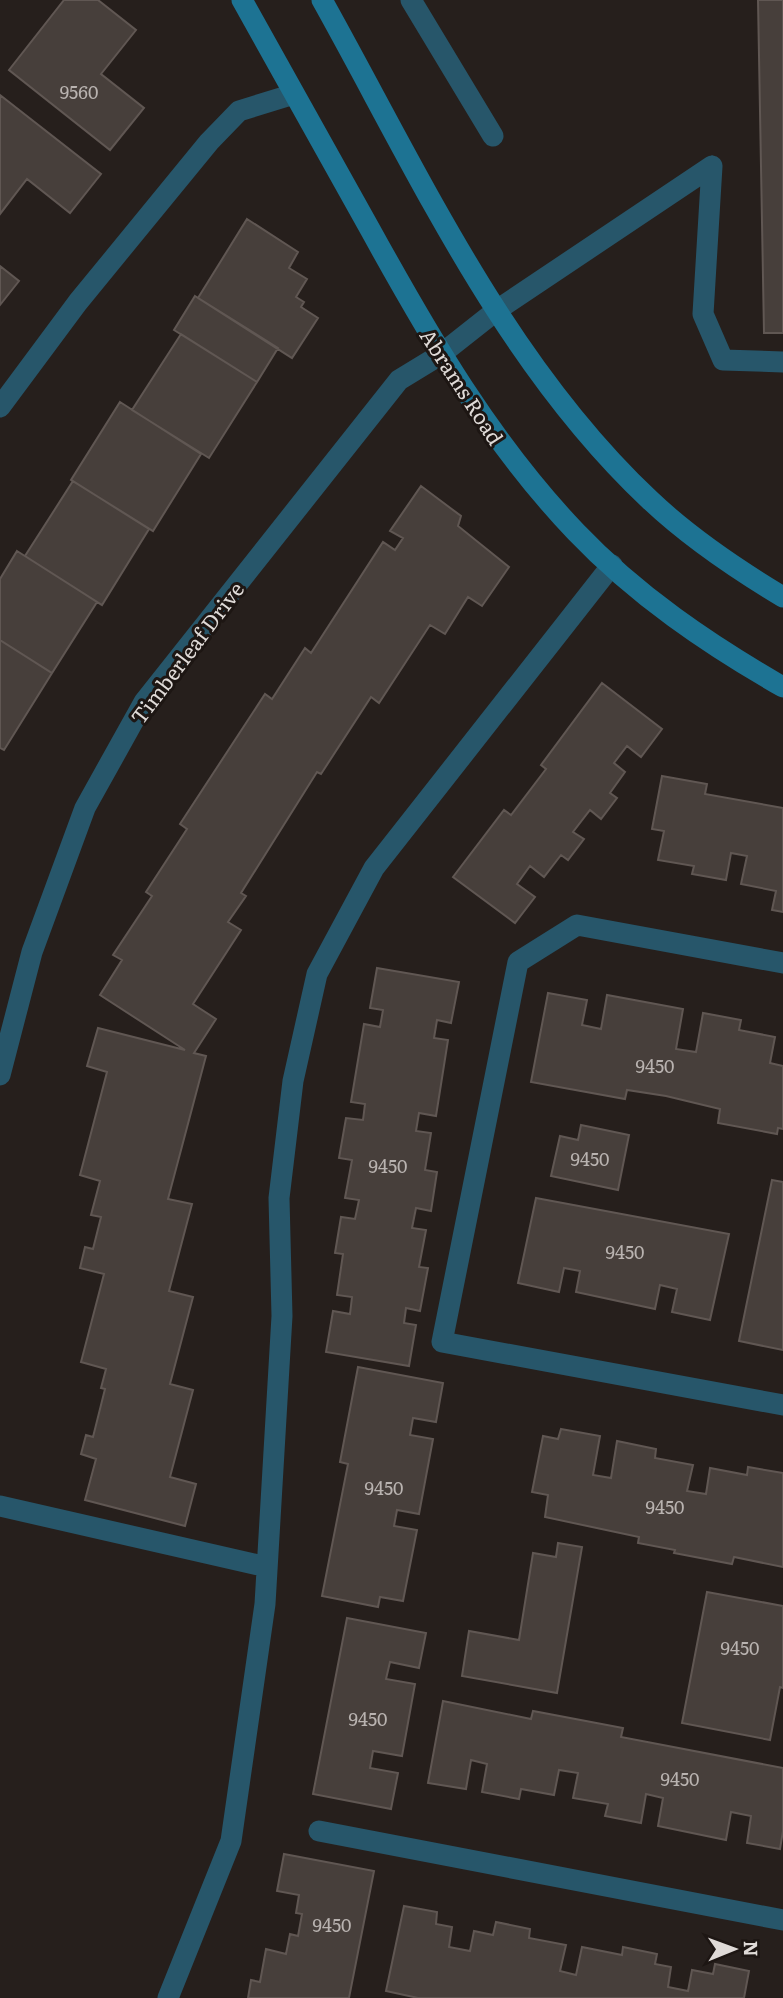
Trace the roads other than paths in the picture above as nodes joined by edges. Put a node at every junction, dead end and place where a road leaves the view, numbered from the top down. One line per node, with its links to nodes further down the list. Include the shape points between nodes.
1 (242, 0): 4 (main road, Abrams Road)
2 (323, 0): 6 (main road)
3 (411, 0): 5 (street)
4 (294, 94): 7 (main road, Abrams Road); 9 (street, via 239,111 209,142 78,302)
5 (493, 136)
6 (497, 310): 7 (street, Timberleaf Drive); 8 (street, Timberleaf Drive, via 712,166 703,314 723,360); 11 (main road, via 565,405 651,501)
7 (440, 355): 10 (main road, Abrams Road, via 511,458); 14 (street, Timberleaf Drive, via 399,380 144,702 85,808 32,952)
8 (783, 362)
9 (0, 407)
10 (612, 565): 12 (main road, Abrams Road, via 725,654); 17 (street, via 374,868 317,974 293,1081 279,1198 282,1316)
11 (783, 597)
12 (783, 687)
13 (783, 963): 15 (street, via 577,925 518,962 442,1342)
14 (0, 1075)
15 (783, 1405)
16 (0, 1506): 17 (street)
17 (267, 1567): 20 (street, via 231,1841)
18 (319, 1830): 19 (street)
19 (783, 1920)
20 (168, 1998)

